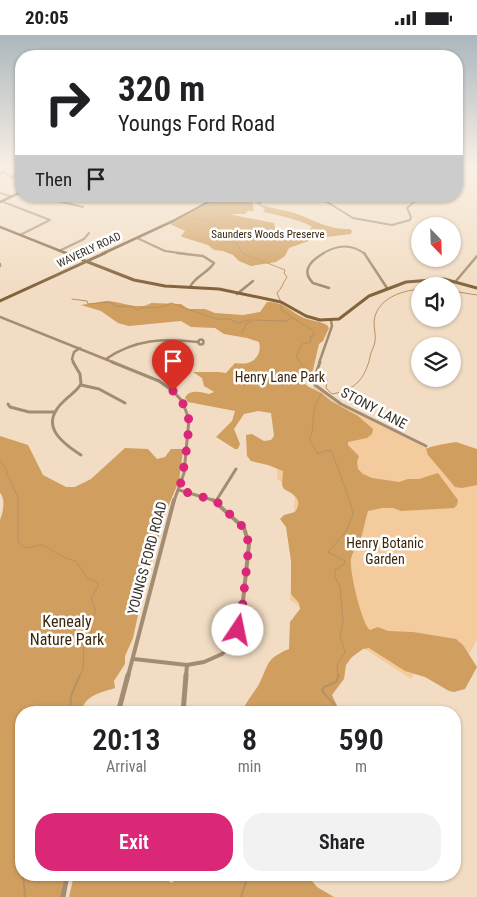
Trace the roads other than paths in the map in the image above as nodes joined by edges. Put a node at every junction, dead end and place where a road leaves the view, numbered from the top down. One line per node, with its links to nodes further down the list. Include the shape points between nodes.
1 (15, 207): 7 (street, via 50,220)
2 (200, 207): 8 (main road, WAVERLY ROAD)
3 (335, 207): 4 (street, via 353,218 397,225 410,221)
4 (408, 207)
5 (0, 227): 7 (main road)
6 (89, 233): 9 (street)
7 (20, 235): 9 (main road)
8 (136, 238): 11 (main road, WAVERLY ROAD); 16 (street, via 165,251 203,255 212,260 212,267 196,277)
9 (59, 251): 11 (main road)
10 (477, 256): 12 (street)
11 (86, 261): 16 (main road, via 134,280 160,286); 21 (main road, WAVERLY ROAD)
12 (459, 277)
13 (253, 281): 20 (street)
14 (411, 281): 19 (main road)
15 (461, 282): 17 (main road)
16 (190, 287): 20 (main road)
17 (477, 287)
18 (329, 288): 19 (street, via 311,283 307,268 330,249 346,246 363,252)
19 (388, 288): 23 (main road)
20 (237, 293): 23 (main road, via 283,302 308,317)
21 (0, 301)
22 (0, 317): 25 (street, YOUNGS FORD ROAD)
23 (331, 321): 31 (street, STONY LANE, via 314,383 341,404)
24 (198, 342): 26 (street, via 141,342 124,346)
25 (80, 348): 26 (street, YOUNGS FORD ROAD); 27 (street, via 72,359 81,377)
26 (106, 359): 34 (street, YOUNGS FORD ROAD, via 159,381 182,401 189,419 184,473)
27 (81, 385): 28 (street, via 99,389); 30 (street)
28 (126, 403)
29 (8, 404): 30 (street, via 16,410)
30 (55, 412): 32 (street, via 53,430 56,437)
31 (426, 446)
32 (81, 455)
33 (236, 469): 35 (street)
34 (179, 490): 35 (street); 36 (street, YOUNGS FORD ROAD, via 151,582)
35 (216, 501): 37 (street, via 244,528 249,544 241,620 235,641 222,654)
36 (134, 659): 37 (street); 38 (street, YOUNGS FORD ROAD)
37 (187, 665): 39 (street)
38 (120, 706)
39 (184, 706)
40 (66, 881): 41 (street)
41 (63, 897)

